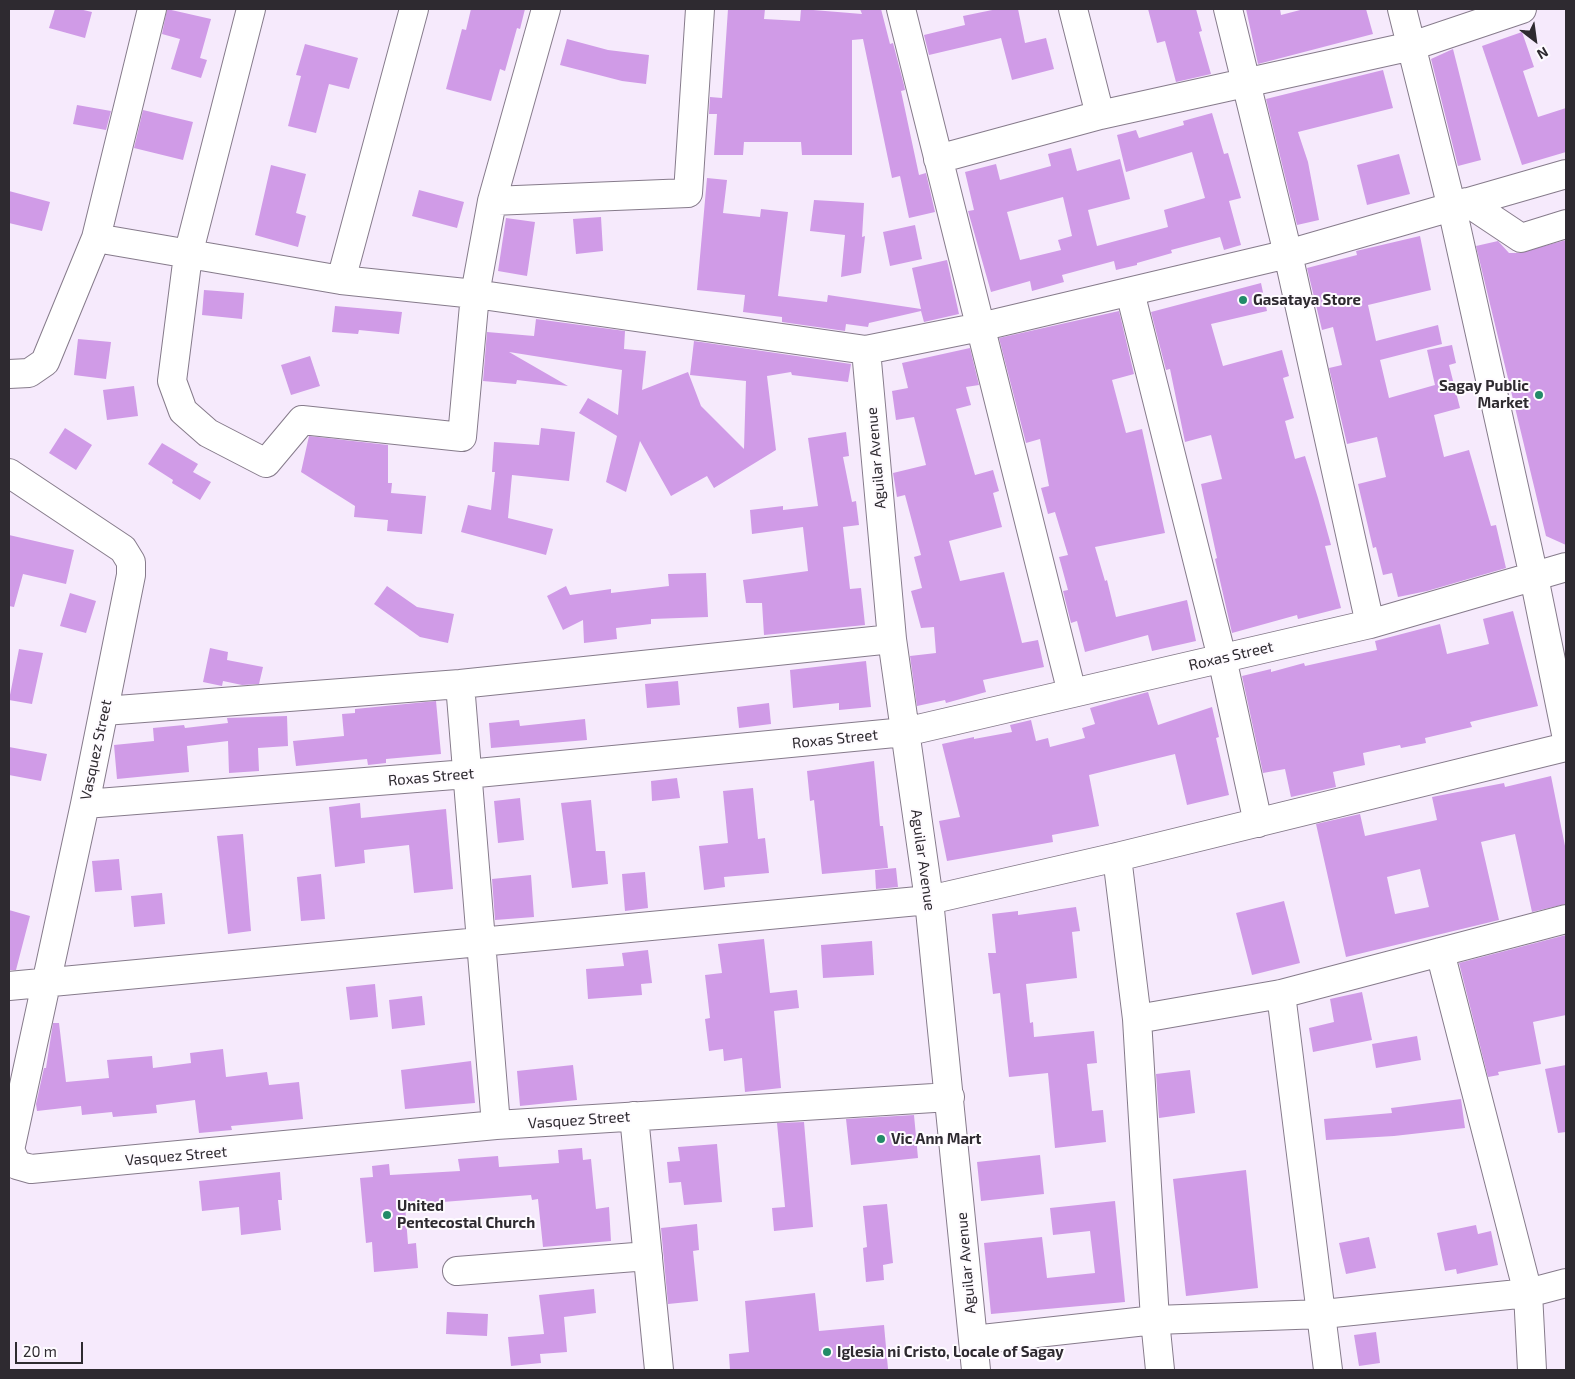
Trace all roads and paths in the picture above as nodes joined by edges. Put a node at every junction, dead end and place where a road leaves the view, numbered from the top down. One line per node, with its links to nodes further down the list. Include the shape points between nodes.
1 (152, 9): 19 (street)
2 (251, 9): 21 (street)
3 (414, 9): 22 (street)
4 (546, 9): 16 (street)
5 (700, 9): 16 (street, via 688,194)
6 (901, 9): 14 (street)
7 (1073, 9): 13 (street)
8 (1228, 9): 12 (street)
9 (1402, 9): 11 (street)
10 (1522, 9): 11 (street)
11 (1412, 46): 12 (street); 17 (street)
12 (1247, 84): 13 (street); 20 (street)
13 (1100, 114): 14 (street)
14 (938, 159): 25 (street)
15 (1566, 174): 17 (street)
16 (492, 201): 24 (street)
17 (1459, 205): 18 (street, via 1521,238); 20 (street); 30 (street)
18 (1566, 224)
19 (96, 238): 21 (street); 27 (street, via 45,362 29,374)
20 (1288, 254): 23 (street); 31 (street)
21 (188, 255): 22 (street); 24 (street, via 172,380 183,411 208,433 266,463 302,420 462,436)
22 (341, 280): 24 (street)
23 (1130, 292): 25 (street); 33 (street)
24 (475, 294): 26 (street)
25 (980, 327): 26 (street); 35 (street)
26 (866, 350): 32 (street, Aguilar Avenue)
27 (9, 374)
28 (9, 473): 36 (street, Vasquez Street, via 123,549 131,562)
29 (1566, 567): 30 (street, Roxas Street)
30 (1534, 577): 31 (street, Roxas Street); 37 (street)
31 (1370, 624): 33 (street, Roxas Street)
32 (892, 639): 34 (street); 38 (street, Aguilar Avenue)
33 (1222, 658): 35 (street, Roxas Street); 41 (street)
34 (460, 684): 36 (street); 39 (street)
35 (1072, 693): 38 (street, Roxas Street)
36 (104, 711): 40 (street, Vasquez Street)
37 (1565, 731): 41 (street)
38 (905, 732): 39 (street, Roxas Street); 43 (street, Aguilar Avenue)
39 (467, 774): 40 (street, Roxas Street); 45 (street)
40 (85, 804): 47 (street, Vasquez Street)
41 (1258, 823): 42 (street)
42 (1118, 857): 43 (street); 50 (street)
43 (929, 900): 45 (street); 51 (street, Aguilar Avenue)
44 (1566, 919): 46 (street)
45 (481, 944): 47 (street); 53 (street)
46 (1440, 952): 49 (street); 57 (street)
47 (46, 982): 48 (street); 53 (street, Vasquez Street, via 10,1150 18,1165 31,1170)
48 (9, 986)
49 (1281, 994): 50 (street); 58 (street)
50 (1137, 1019): 59 (street)
51 (950, 1097): 52 (street, Vasquez Street); 60 (street, Aguilar Avenue)
52 (634, 1116): 53 (street, Vasquez Street); 54 (street)
53 (496, 1125)
54 (648, 1256): 55 (street); 61 (street)
55 (458, 1271)
56 (1566, 1282): 57 (street)
57 (1528, 1293): 58 (street); 65 (street)
58 (1323, 1314): 59 (street); 64 (street)
59 (1155, 1320): 60 (street); 63 (street)
60 (973, 1340): 62 (street, Aguilar Avenue)
61 (659, 1370)
62 (976, 1370)
63 (1160, 1370)
64 (1328, 1370)
65 (1532, 1370)

